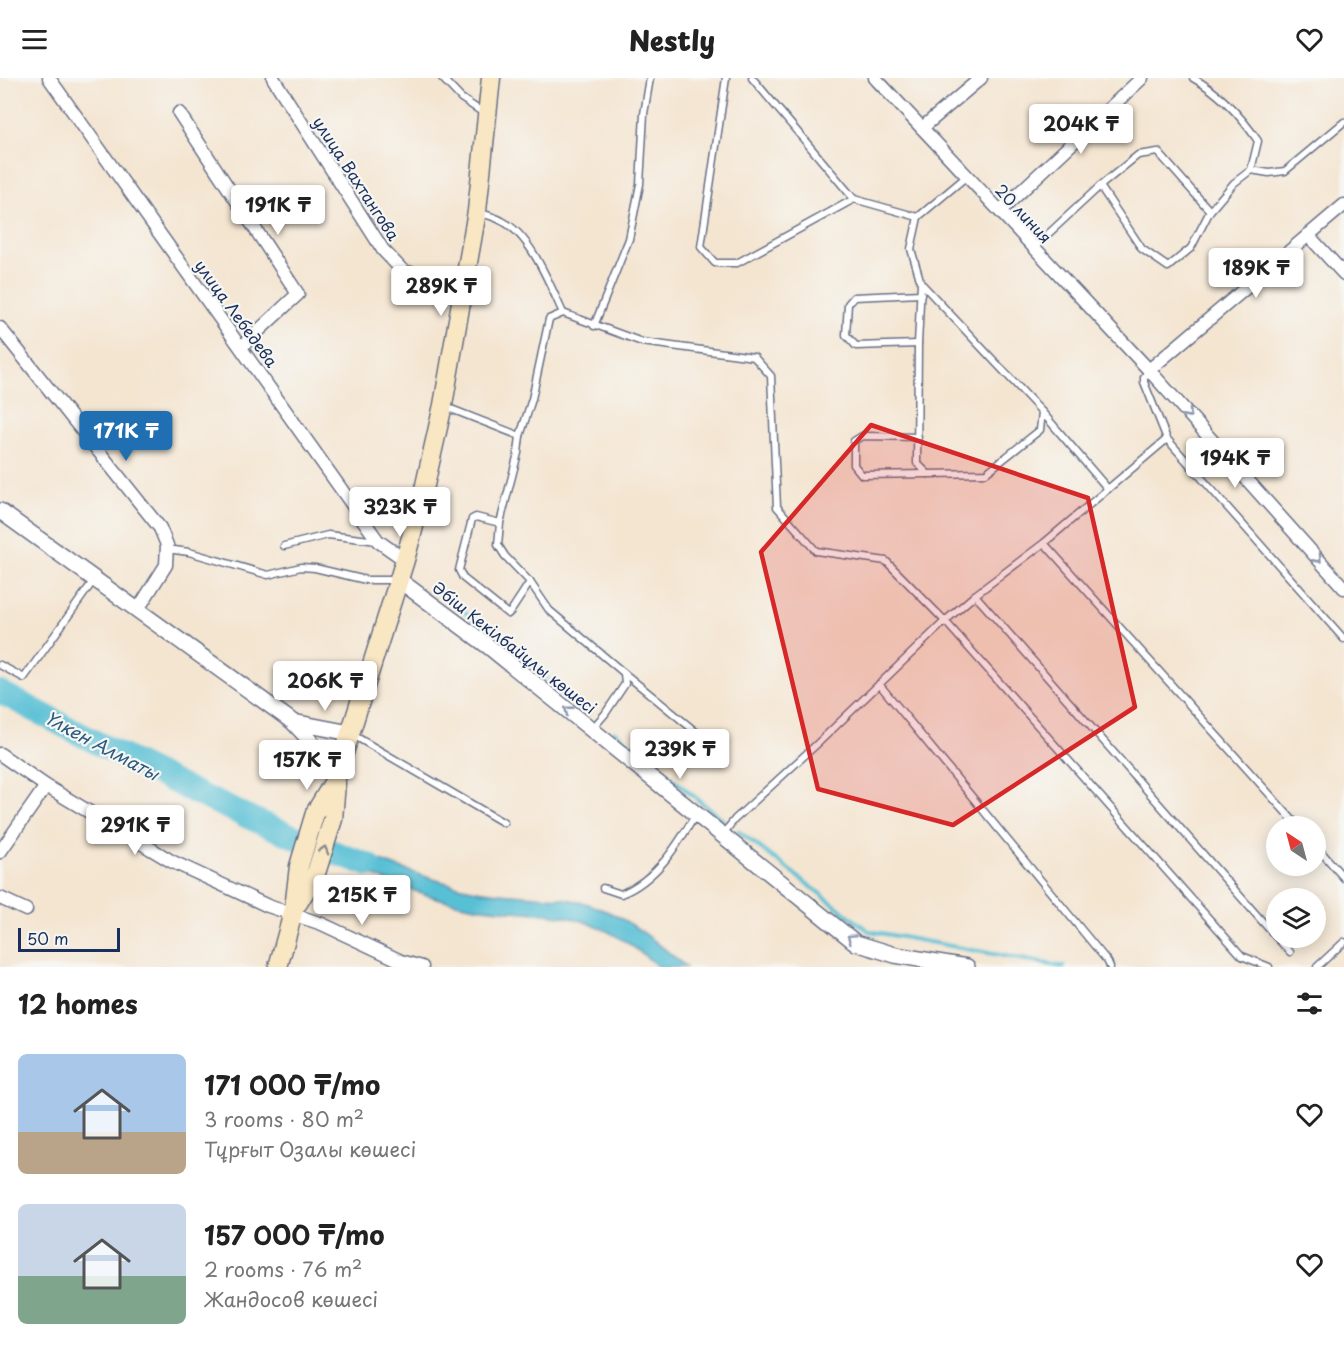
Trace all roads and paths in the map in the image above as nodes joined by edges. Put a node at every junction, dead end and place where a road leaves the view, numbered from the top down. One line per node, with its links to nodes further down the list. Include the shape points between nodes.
1 (49, 78): 35 (street, улица Лебедева)
2 (273, 78): 29 (street, улица Вахтангова, via 383,250 403,270)
3 (442, 78): 13 (lane, via 461,98)
4 (491, 78): 13 (main road)
5 (650, 78): 32 (lane, via 640,184 629,239)
6 (726, 78): 19 (lane, via 702,247 715,263 737,263)
7 (752, 78): 19 (lane)
8 (875, 78): 15 (street, 20 линия)
9 (981, 78): 15 (street)
10 (1142, 78): 22 (street)
11 (1193, 78): 16 (lane, via 1210,87 1258,141)
12 (179, 113): 35 (street, via 298,294)
13 (486, 114): 21 (main road)
14 (1344, 122): 16 (lane, via 1285,171)
15 (922, 128): 17 (street, 20 линия)
16 (1251, 170): 23 (lane)
17 (967, 177): 22 (street, 20 линия); 24 (lane)
18 (1100, 186): 23 (lane, via 1138,155 1158,152); 23 (lane, via 1142,249 1168,267 1191,248); 26 (lane)
19 (854, 199): 24 (lane)
20 (1344, 205): 25 (street)
21 (477, 211): 29 (main road); 31 (lane, via 504,221 518,234 534,254)
22 (1000, 211): 26 (street, 20 линия)
23 (1210, 211)
24 (918, 217): 28 (lane, via 911,249)
25 (1308, 236): 27 (street); 36 (street)
26 (1034, 247): 36 (street, 20 линия)
27 (1344, 274)
28 (921, 283): 30 (lane); 38 (lane)
29 (463, 284): 37 (main road)
30 (921, 294): 34 (lane); 34 (lane, via 854,297 848,304 846,335 856,346)
31 (563, 313): 32 (lane); 39 (lane, via 549,319)
32 (594, 326): 57 (lane, via 642,342 754,357 771,376 777,507 816,552 886,561)
33 (0, 328): 49 (street, via 160,528)
34 (918, 344): 40 (lane)
35 (242, 347): 46 (street, улица Лебедева)
36 (1149, 370): 41 (lane, via 1144,382); 54 (street, 20 линия, one-way to 54)
37 (442, 405): 39 (lane); 50 (main road)
38 (1042, 412): 42 (lane, via 1040,430 986,473); 43 (lane)
39 (520, 436): 45 (lane)
40 (918, 437): 42 (lane, via 917,463); 42 (lane, via 862,436 854,441 854,465 862,475)
41 (1167, 439): 43 (lane); 58 (lane)
42 (928, 474)
43 (1108, 489): 47 (lane)
44 (0, 511): 51 (street)
45 (500, 523): 53 (lane, via 498,545); 53 (lane, via 472,519 460,575 508,614)
46 (378, 541): 48 (lane, via 328,535); 50 (street, улица Лебедева)
47 (1044, 543): 55 (lane); 70 (lane)
48 (284, 546)
49 (166, 549): 52 (lane, via 268,575 301,567 366,579); 56 (street, via 166,565)
50 (405, 560): 52 (main road)
51 (94, 580): 56 (street); 59 (lane, via 24,678)
52 (399, 580): 63 (street, Әбіш Кекілбайұлы көшесі, one-way to 52); 64 (main road)
53 (530, 582): 60 (lane, via 549,610)
54 (1344, 588)
55 (975, 595): 57 (lane); 80 (lane)
56 (137, 611): 62 (street)
57 (945, 621): 61 (lane); 89 (lane, via 1242,956)
58 (1344, 639)
59 (0, 664)
60 (624, 673): 63 (lane, via 625,684); 65 (lane)
61 (879, 684): 72 (lane); 88 (lane)
62 (293, 722): 64 (street); 67 (street)
63 (592, 730): 69 (street, Әбіш Кекілбайұлы көшесі)
64 (350, 733): 67 (main road); 71 (lane)
65 (701, 736)
66 (0, 754): 68 (street)
67 (336, 778): 79 (main road, via 313,820 299,866); 79 (main road, one-way to 67, via 316,873 331,827)
68 (46, 786): 73 (street); 79 (street, via 171,861 268,906)
69 (696, 814): 72 (street, Әбіш Кекілбайұлы көшесі); 76 (lane, via 654,874 637,888 621,894)
70 (1289, 816)
71 (504, 823)
72 (722, 835): 87 (street, Әбіш Кекілбайұлы көшесі, one-way to 72, via 895,955 856,943)
73 (0, 852)
74 (1326, 857): 75 (lane)
75 (1344, 878)
76 (603, 888)
77 (0, 898): 78 (street)
78 (26, 910)
79 (293, 912): 84 (street); 85 (main road)
80 (1266, 925)
81 (1344, 942): 90 (lane)
82 (1287, 948): 83 (lane)
83 (1290, 952)
84 (403, 964): 86 (street)
85 (278, 967)
86 (422, 967)
87 (967, 967)
88 (1110, 967)
89 (1269, 967)
90 (1317, 967)

